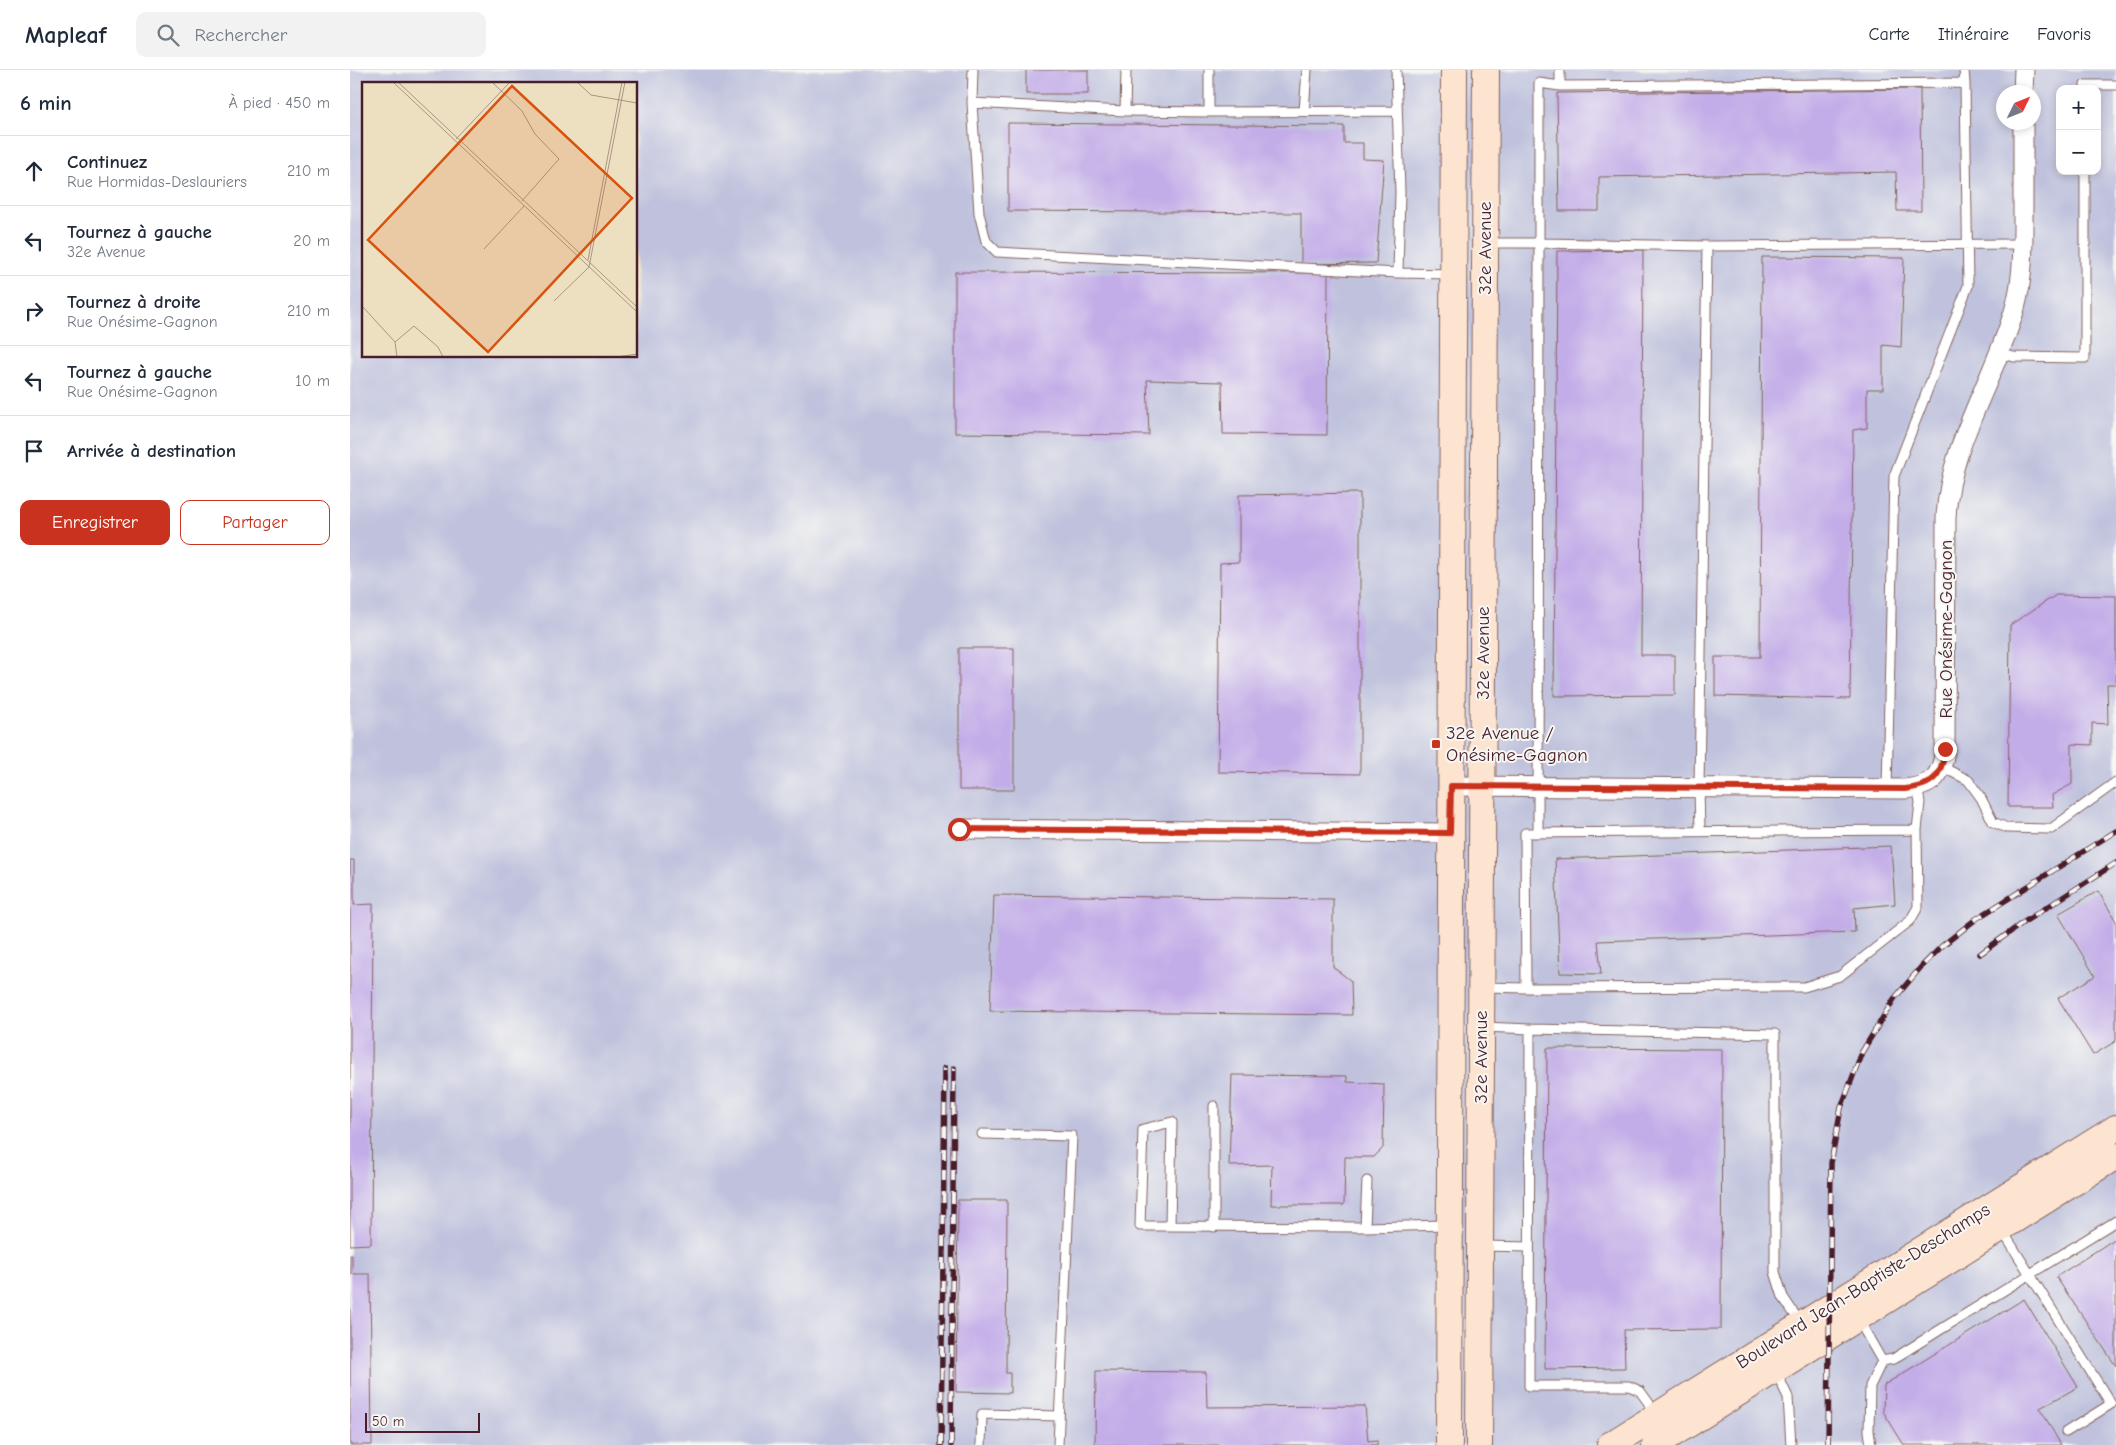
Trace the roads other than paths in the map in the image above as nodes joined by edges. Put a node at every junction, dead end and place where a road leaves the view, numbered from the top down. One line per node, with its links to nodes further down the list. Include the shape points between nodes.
1 (973, 70): 16 (lane)
2 (1126, 70): 17 (lane)
3 (1210, 70): 20 (lane)
4 (1307, 70): 18 (lane)
5 (1396, 70): 19 (lane)
6 (1454, 70): 29 (street, 32e Avenue)
7 (1486, 70): 23 (street, 32e Avenue)
8 (1560, 70): 15 (lane)
9 (1964, 70): 11 (lane)
10 (2024, 70): 12 (street)
11 (1965, 83): 15 (lane); 25 (lane)
12 (2024, 85)
13 (2101, 85): 14 (lane)
14 (2116, 85)
15 (1560, 86): 24 (lane, via 1539,84)
16 (972, 102): 17 (lane); 28 (lane, via 979,213 986,241 997,252)
17 (1125, 111): 20 (lane)
18 (1304, 111): 19 (lane); 20 (lane)
19 (1397, 111): 28 (lane)
20 (1210, 112)
21 (2023, 130): 26 (street, Rue Onésime-Gagnon)
22 (2085, 175): 30 (lane, via 2085,358 2014,357)
23 (1485, 243): 24 (lane); 34 (street, 32e Avenue)
24 (1539, 243): 27 (lane); 35 (lane)
25 (1968, 244): 26 (lane); 27 (lane); 38 (lane, via 1968,286 1894,476)
26 (2023, 244): 30 (street, Rue Onésime-Gagnon, via 2017,299)
27 (1707, 246): 37 (lane)
28 (1398, 273): 29 (lane)
29 (1453, 274): 33 (street, 32e Avenue)
30 (1999, 353): 31 (street, Rue Onésime-Gagnon, via 1960,452 1948,496)
31 (1942, 767): 32 (lane, via 1968,780 1993,822 2007,828 2051,829); 36 (street, via 1934,779)
32 (2116, 782)
33 (1451, 786): 34 (street); 42 (street, 32e Avenue)
34 (1482, 787): 35 (street); 44 (street, 32e Avenue)
35 (1538, 787): 37 (street); 43 (lane)
36 (1917, 787): 38 (street); 40 (lane, via 1920,802)
37 (1699, 788): 38 (street); 41 (lane)
38 (1887, 789)
39 (959, 829): 42 (street)
40 (1917, 830): 41 (lane); 45 (lane, via 1916,913 1840,976 1804,987)
41 (1700, 831): 43 (lane)
42 (1450, 833): 54 (street, 32e Avenue)
43 (1538, 833): 45 (lane, via 1525,833)
44 (1481, 987): 45 (lane); 46 (street, 32e Avenue)
45 (1526, 988)
46 (1480, 1027): 47 (lane); 59 (street, 32e Avenue)
47 (1530, 1028): 60 (lane); 63 (lane, via 1775,1034 1775,1272 1783,1297)
48 (1214, 1106): 56 (lane)
49 (2116, 1128): 63 (street, Boulevard Jean-Baptiste-Deschamps)
50 (982, 1134): 66 (lane, via 1072,1136)
51 (2116, 1156): 58 (street, Boulevard Jean-Baptiste-Deschamps)
52 (1367, 1181): 57 (lane)
53 (2116, 1220): 61 (lane)
54 (1450, 1224): 57 (lane); 70 (street, 32e Avenue)
55 (1170, 1226): 55 (lane, via 1171,1169 1172,1122 1142,1129 1140,1226); 56 (lane)
56 (1214, 1227): 57 (lane)
57 (1365, 1227)
58 (2000, 1228): 61 (lane); 62 (street, Boulevard Jean-Baptiste-Deschamps)
59 (1480, 1246): 60 (lane); 71 (street, 32e Avenue)
60 (1529, 1247): 65 (lane, via 1529,1386 1629,1386 1640,1391)
61 (2030, 1274): 64 (lane, via 1893,1359); 67 (lane, via 2111,1404)
62 (1857, 1318): 63 (street, Boulevard Jean-Baptiste-Deschamps); 64 (lane)
63 (1788, 1348): 65 (street, Boulevard Jean-Baptiste-Deschamps); 73 (street, Boulevard Jean-Baptiste-Deschamps); 74 (lane, via 1786,1390)
64 (1882, 1361): 75 (lane, via 1870,1386)
65 (1657, 1415): 72 (street, Boulevard Jean-Baptiste-Deschamps)
66 (1059, 1416): 68 (lane, via 982,1414); 69 (lane)
67 (2066, 1432)
68 (981, 1445)
69 (1058, 1445)
70 (1448, 1445)
71 (1479, 1445)
72 (1610, 1445)
73 (1655, 1445)
74 (1791, 1445)
75 (1871, 1445)

